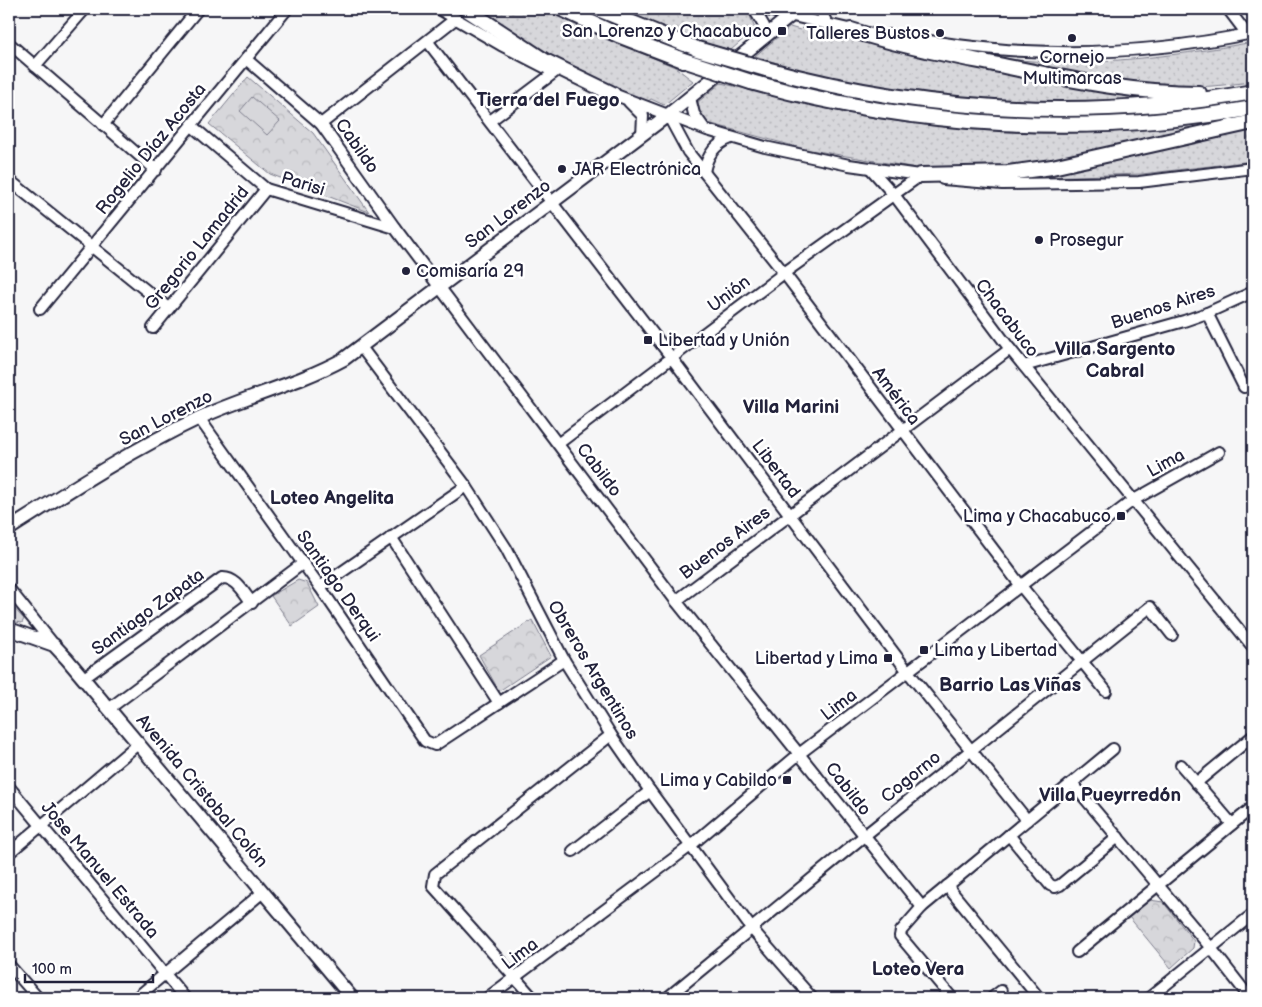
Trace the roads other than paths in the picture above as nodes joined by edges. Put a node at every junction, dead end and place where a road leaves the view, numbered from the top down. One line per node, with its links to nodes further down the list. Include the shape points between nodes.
1 (85, 9): 21 (street)
2 (198, 9): 32 (street)
3 (439, 9): 13 (street)
4 (466, 9): 24 (highway, via 545,62)
5 (562, 9): 27 (highway, bridge, via 618,35 751,82 876,110 1000,124 1118,124)
6 (598, 9): 23 (highway, bridge, via 697,49 824,84 892,97 1023,109 1139,106)
7 (754, 9): 17 (street, via 764,26)
8 (763, 9): 12 (street)
9 (820, 9): 14 (street)
10 (1228, 9): 16 (street)
11 (283, 10): 20 (street, Rogelio Díaz Acosta)
12 (788, 12): 14 (street); 17 (main road, San Lorenzo)
13 (455, 19): 18 (street); 22 (street)
14 (828, 26): 15 (street)
15 (851, 30): 16 (street, via 1027,51 1141,48); 23 (highway, via 926,50 1101,86 1170,93)
16 (1250, 34)
17 (760, 40): 25 (main road, San Lorenzo)
18 (428, 42): 29 (street, Libertad); 31 (street)
19 (11, 45): 21 (street)
20 (246, 59): 31 (street, Cabildo); 33 (street, Rogelio Díaz Acosta)
21 (35, 66): 32 (street)
22 (555, 72): 24 (street); 29 (street)
23 (1253, 92)
24 (613, 94): 26 (street)
25 (690, 98): 28 (main road, San Lorenzo); 34 (street, via 696,118)
26 (629, 102): 28 (street); 35 (street, via 643,116)
27 (1253, 108)
28 (668, 116): 34 (street); 35 (main road, San Lorenzo); 40 (street, América)
29 (490, 121): 45 (street, Libertad)
30 (1253, 122): 41 (highway, via 1044,169)
31 (321, 124): 46 (street, Cabildo)
32 (103, 125): 39 (street)
33 (192, 126): 39 (street, Rogelio Díaz Acosta); 43 (street, Parisi)
34 (707, 130): 36 (street)
35 (642, 135): 45 (main road, San Lorenzo)
36 (731, 138): 38 (street); 40 (street, via 712,151)
37 (1253, 168): 41 (street, via 1157,181 1094,183 984,184)
38 (872, 169): 41 (street); 44 (street, Chacabuco)
39 (156, 170): 47 (street, Rogelio Díaz Acosta)
40 (704, 172): 48 (street, América)
41 (921, 175): 44 (street, Unión)
42 (9, 180): 47 (street)
43 (266, 190): 46 (street, Parisi); 51 (street, Gregorio Lamadrid)
44 (895, 196): 48 (street, Unión); 56 (street, Chacabuco)
45 (551, 203): 49 (main road, San Lorenzo); 57 (street, Libertad)
46 (395, 228): 49 (street, Cabildo)
47 (92, 246): 51 (street); 52 (street, Rogelio Díaz Acosta)
48 (784, 273): 57 (street, Unión); 61 (street, América)
49 (440, 287): 55 (main road, San Lorenzo); 62 (street, Cabildo)
50 (1253, 292): 53 (street, Buenos Aires)
51 (168, 308): 54 (street, Gregorio Lamadrid)
52 (40, 309)
53 (1207, 313): 58 (street, Buenos Aires); 59 (street)
54 (153, 328)
55 (361, 347): 60 (main road, San Lorenzo, via 321,372); 64 (street, Obreros Argentinos)
56 (1010, 349): 58 (street, Chacabuco); 61 (street, Buenos Aires)
57 (671, 357): 62 (street, Unión); 66 (street, Libertad)
58 (1024, 366): 65 (street, Chacabuco)
59 (1244, 387)
60 (199, 418): 67 (main road, San Lorenzo, via 146,446); 69 (street, Santiago Derqui)
61 (903, 432): 66 (street, Buenos Aires); 70 (street, América)
62 (558, 443): 73 (street, Cabildo)
63 (1220, 452): 65 (street, Lima)
64 (466, 486): 68 (street); 79 (street, Obreros Argentinos, via 506,548)
65 (1132, 501): 70 (street, Lima); 78 (street, Chacabuco)
66 (790, 515): 73 (street, Buenos Aires); 81 (street, Libertad)
67 (9, 529)
68 (391, 537): 71 (street); 84 (street)
69 (302, 564): 71 (street, Santiago Derqui); 74 (street)
70 (1021, 586): 80 (street, América); 81 (street, Lima)
71 (320, 587): 84 (street, Santiago Derqui, via 425,741 435,744)
72 (9, 590): 77 (street)
73 (676, 601): 91 (street, Cabildo)
74 (252, 602): 82 (street, Santiago Zapata, via 234,581 222,578); 85 (street)
75 (9, 629): 77 (main road)
76 (1172, 635): 80 (street, Cogorno, via 1150,608)
77 (54, 644): 82 (main road, Avenida Cristobal Colón)
78 (1253, 647)
79 (564, 660): 84 (street); 86 (street, Obreros Argentinos)
80 (1082, 661): 83 (street, América); 90 (street, Cogorno)
81 (909, 673): 90 (street, Libertad); 91 (street, Lima)
82 (84, 678): 85 (main road, Avenida Cristobal Colón)
83 (1106, 691)
84 (499, 703)
85 (110, 708): 88 (main road, Avenida Cristobal Colón)
86 (611, 736): 96 (street, Obreros Argentinos); 117 (street, via 435,874 433,886)
87 (1253, 736): 94 (street)
88 (139, 743): 100 (street); 109 (main road, Avenida Cristobal Colón)
89 (1113, 749): 93 (street)
90 (970, 751): 98 (street, Libertad); 102 (street, Cogorno)
91 (799, 754): 102 (street, Cabildo); 104 (street, Lima)
92 (1181, 765): 94 (street)
93 (1072, 783): 98 (street); 103 (street)
94 (1196, 783): 99 (street)
95 (9, 787): 100 (street, Jose Manuel Estrada)
96 (650, 791): 104 (street, Obreros Argentinos); 105 (street)
97 (1253, 807): 99 (street)
98 (1027, 820): 101 (street)
99 (1232, 824): 107 (street)
100 (42, 826): 106 (street); 116 (street, Jose Manuel Estrada)
101 (1009, 835): 103 (street, via 1055,887); 108 (street)
102 (864, 836): 110 (street, Cabildo); 112 (street, Cogorno)
103 (1118, 837): 107 (street)
104 (689, 847): 112 (street, Obreros Argentinos); 117 (street, Lima)
105 (573, 851)
106 (9, 853)
107 (1158, 885): 113 (street); 114 (street)
108 (947, 886): 110 (street); 129 (street)
109 (263, 892): 116 (street); 122 (main road, Avenida Cristobal Colón)
110 (922, 907): 127 (street, via 900,936)
111 (1253, 914): 113 (street)
112 (752, 929): 125 (street, Cogorno); 126 (street, Obreros Argentinos)
113 (1211, 948): 130 (street); 131 (street)
114 (1077, 952)
115 (9, 965): 119 (street)
116 (165, 974): 120 (street); 121 (street, Jose Manuel Estrada)
117 (516, 977): 123 (street, Lima); 124 (street)
118 (1001, 991): 128 (street)
119 (38, 998)
120 (136, 998)
121 (185, 998)
122 (352, 998)
123 (488, 998)
124 (533, 998)
125 (667, 998)
126 (810, 998)
127 (952, 998)
128 (992, 998)
129 (1039, 998)
130 (1149, 998)
131 (1250, 998)

